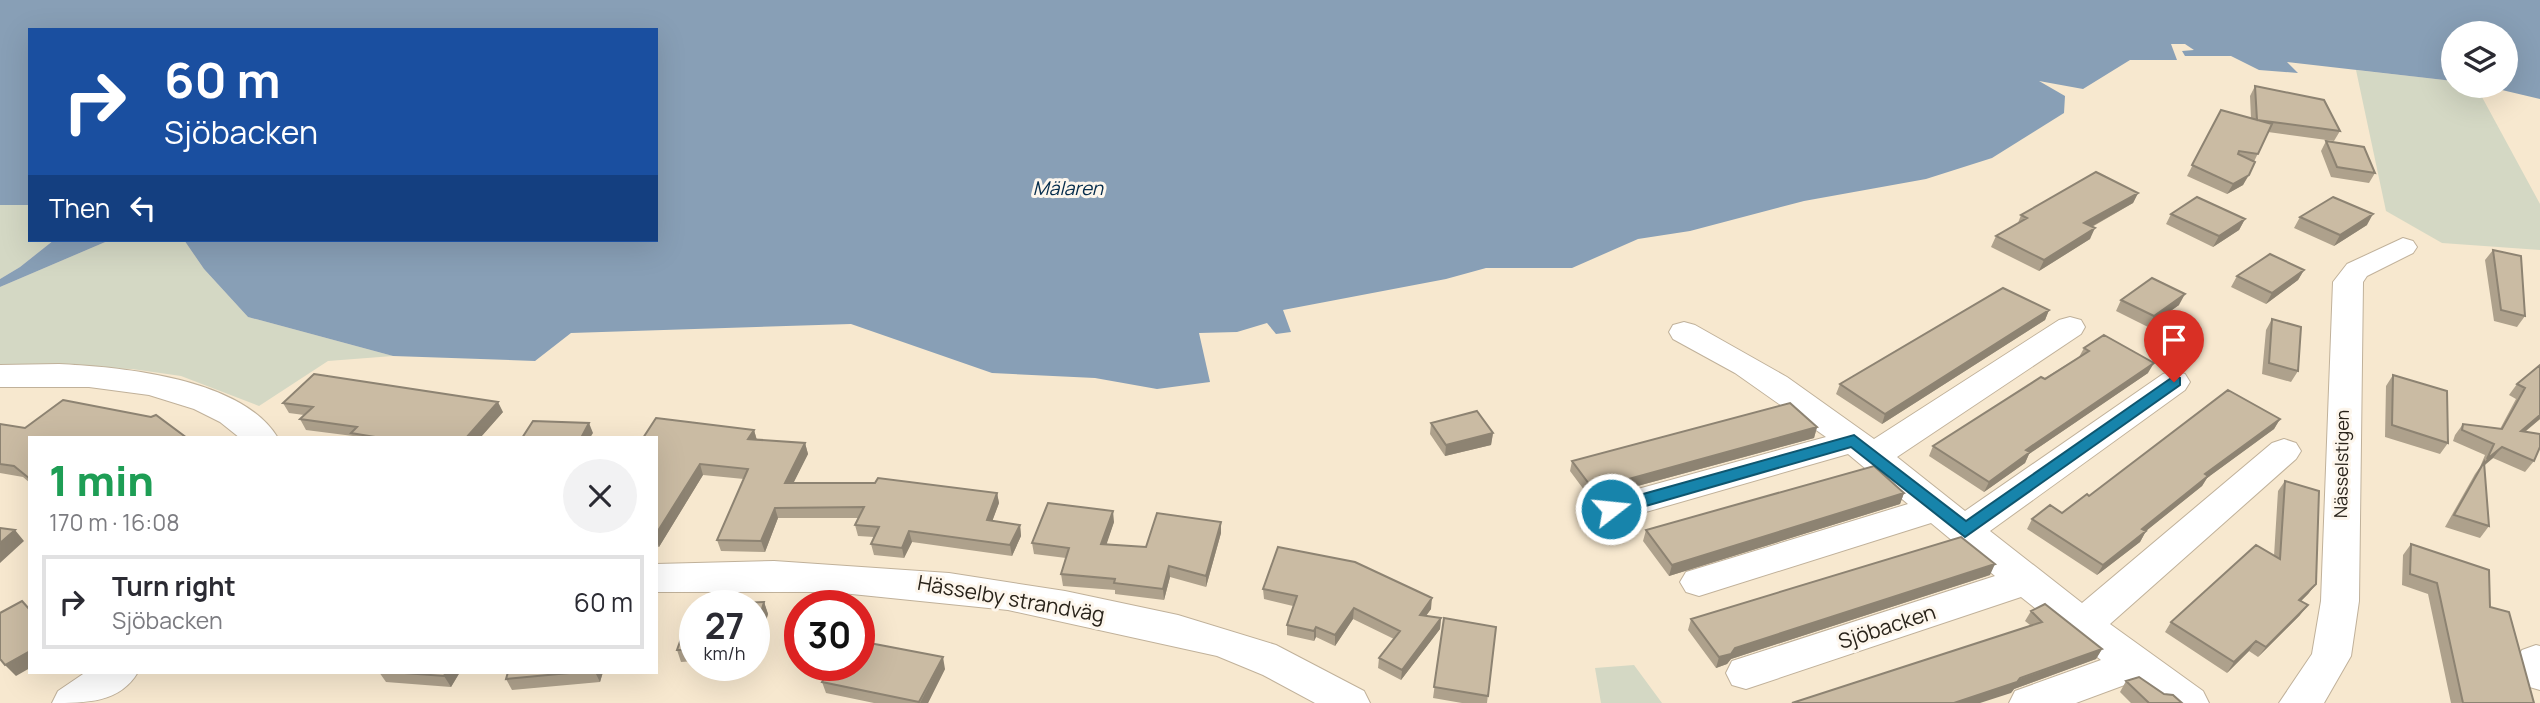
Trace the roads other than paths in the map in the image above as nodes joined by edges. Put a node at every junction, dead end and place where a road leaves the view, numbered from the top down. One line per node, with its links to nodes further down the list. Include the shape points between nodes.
1 (2403, 247): 23 (street, Nässelstigen, via 2357,270 2348,282 2340,601 2331,656)
2 (2070, 327): 7 (street)
3 (1684, 332): 7 (street, via 1734,356)
4 (0, 376): 6 (street, via 141,382 187,394 233,415)
5 (2174, 382): 11 (street)
6 (259, 436)
7 (1864, 448): 9 (street); 10 (street)
8 (2284, 451): 15 (street)
9 (1937, 508): 11 (street); 14 (street)
10 (1611, 509)
11 (1965, 530): 13 (street)
12 (658, 578): 20 (street, Hässelby strandväg, via 887,578 1058,603 1230,644 1294,671)
13 (2027, 580): 15 (street); 17 (street, Sjöbacken)
14 (1699, 582)
15 (2083, 625): 16 (street)
16 (2134, 665): 21 (street); 22 (street)
17 (1746, 673)
18 (115, 674): 19 (street)
19 (72, 703)
20 (1350, 703)
21 (2029, 703)
22 (2189, 703)
23 (2299, 703)

